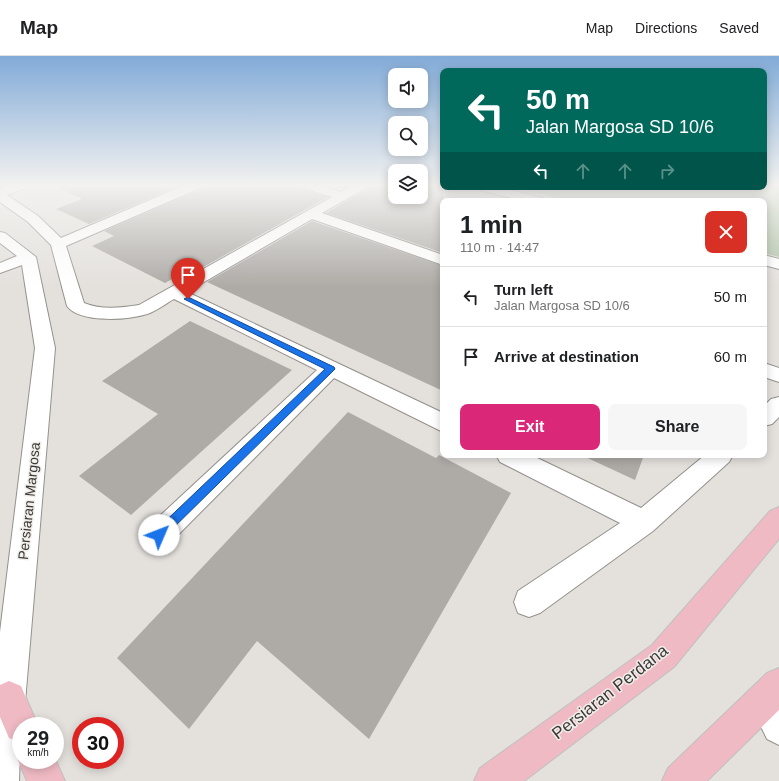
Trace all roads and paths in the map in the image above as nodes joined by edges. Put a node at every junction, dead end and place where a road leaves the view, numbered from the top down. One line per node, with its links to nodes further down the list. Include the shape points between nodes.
1 (33, 219): 6 (street)
2 (117, 219): 6 (street)
3 (302, 219): 12 (street)
4 (324, 219): 8 (street)
5 (0, 236): 7 (street)
6 (58, 244): 12 (street, via 76,306 87,311 105,314 144,309)
7 (28, 257): 11 (street); 26 (street, Persiaran Margosa, via 45,348)
8 (440, 259)
9 (767, 261): 10 (street)
10 (779, 264)
11 (0, 268)
12 (174, 292): 13 (street)
13 (331, 369): 18 (street); 23 (street)
14 (767, 371): 15 (street)
15 (779, 375)
16 (779, 405): 17 (street)
17 (767, 415)
18 (440, 422)
19 (514, 458): 22 (street)
20 (718, 458): 22 (street)
21 (779, 519): 30 (main road, Persiaran Perdana, via 663,656)
22 (644, 522): 24 (street)
23 (159, 535)
24 (529, 602)
25 (774, 704): 31 (main road)
26 (10, 713): 28 (street, Persiaran Margosa)
27 (40, 769): 29 (main road)
28 (0, 781)
29 (46, 781)
30 (493, 781)
31 (681, 781)

